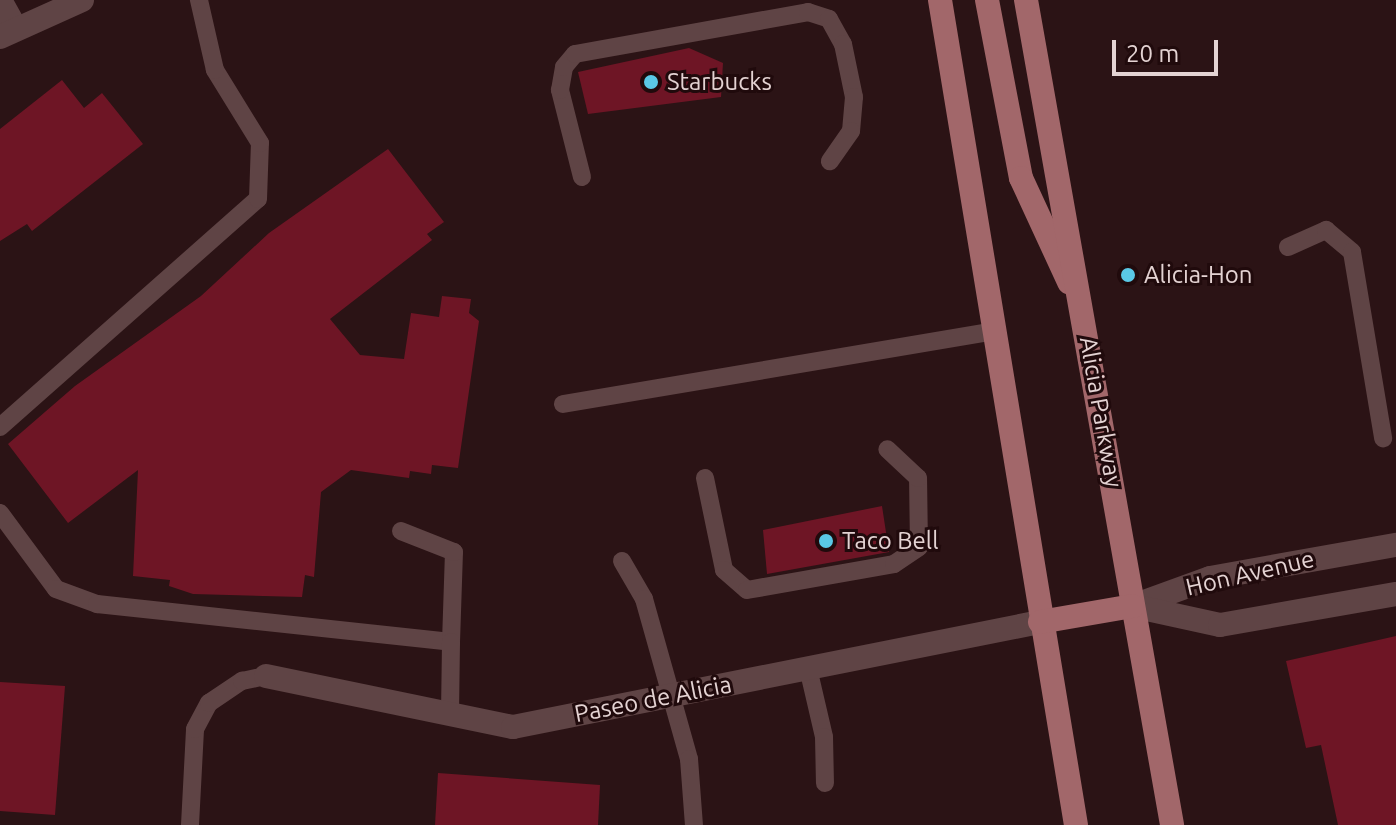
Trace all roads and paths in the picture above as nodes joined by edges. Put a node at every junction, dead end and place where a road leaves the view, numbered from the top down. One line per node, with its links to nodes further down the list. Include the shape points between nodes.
1 (0, 0): 7 (street)
2 (82, 0): 7 (street)
3 (199, 0): 14 (lane, via 215,70 260,143 258,199)
4 (940, 0): 12 (main road)
5 (987, 0): 11 (main road, via 1021,178)
6 (1026, 0): 11 (main road, Alicia Parkway)
7 (7, 32)
8 (830, 161): 9 (lane, via 851,131 854,97 843,44 829,19 808,12 575,54 564,67 560,90)
9 (582, 177)
10 (1288, 247): 15 (lane, via 1326,230 1352,252)
11 (1084, 313): 23 (main road, Alicia Parkway)
12 (993, 331): 13 (lane); 24 (main road)
13 (563, 404)
14 (0, 427)
15 (1383, 438)
16 (887, 449): 17 (lane, via 918,478 924,513 919,547 894,564 747,590 724,570)
17 (705, 478)
18 (0, 513): 25 (lane, via 56,589 97,604)
19 (401, 531): 25 (lane, via 454,552)
20 (1396, 545): 23 (street, Hon Avenue, via 1210,578)
21 (622, 561): 28 (lane, via 644,599)
22 (1396, 594): 23 (street, Hon Avenue, via 1220,625)
23 (1133, 606): 24 (main road); 34 (main road, Alicia Parkway)
24 (1040, 622): 26 (street, Paseo de Alicia); 33 (main road)
25 (451, 642): 29 (lane)
26 (808, 668): 28 (street, Paseo de Alicia); 30 (lane, via 824,737)
27 (266, 676): 29 (street, Paseo de Alicia); 31 (lane, via 242,681 209,703 195,729)
28 (669, 695): 29 (street, Paseo de Alicia, via 513,727); 32 (lane, via 689,759)
29 (450, 714)
30 (825, 783)
31 (190, 825)
32 (694, 825)
33 (1076, 825)
34 (1172, 825)

